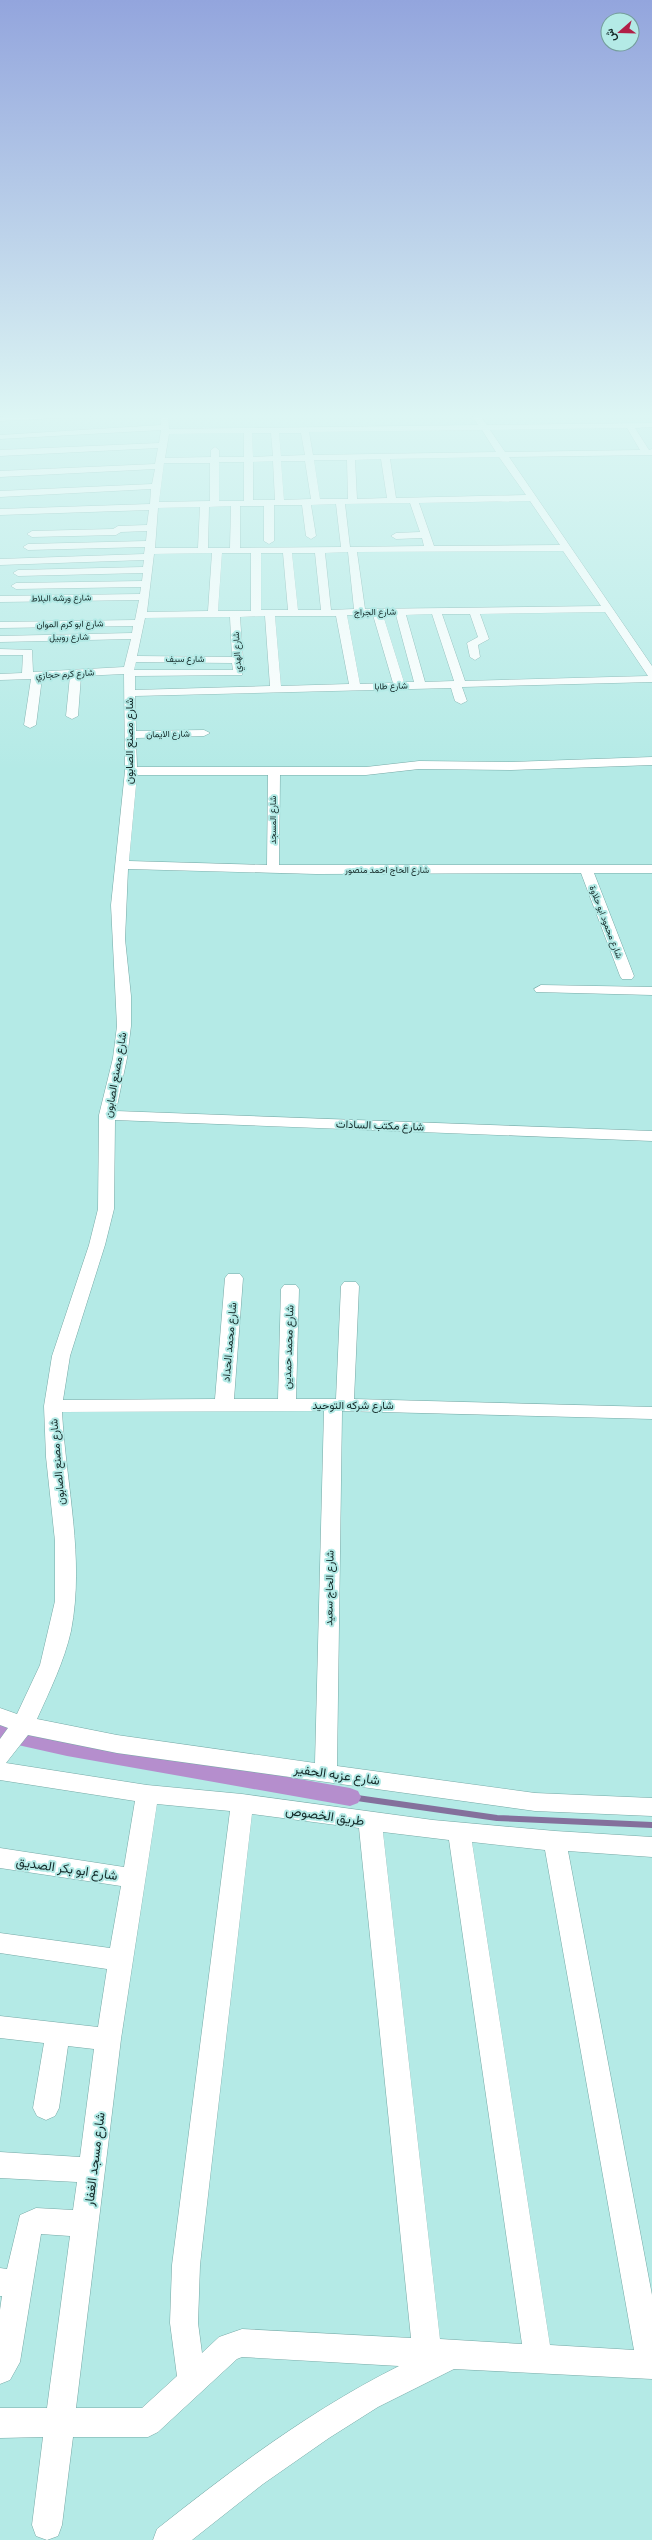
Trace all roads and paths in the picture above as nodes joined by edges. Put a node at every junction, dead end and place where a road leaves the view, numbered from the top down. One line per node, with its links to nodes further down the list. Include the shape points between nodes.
1 (94, 533): 9 (street)
2 (152, 533): 25 (street, شارع مصنع الصابون)
3 (206, 533): 22 (street)
4 (235, 533): 17 (street)
5 (269, 533): 13 (street)
6 (311, 533): 11 (street)
7 (346, 533): 21 (street)
8 (554, 533): 15 (street)
9 (32, 534)
10 (425, 535): 12 (street); 16 (street)
11 (311, 536)
12 (396, 536)
13 (269, 540)
14 (28, 547): 25 (street)
15 (565, 548): 16 (street); 31 (street)
16 (430, 549): 21 (street)
17 (235, 550): 18 (street); 23 (street)
18 (256, 550): 19 (street); 41 (street)
19 (287, 550): 20 (street); 36 (street)
20 (320, 550): 21 (street); 37 (street)
21 (349, 550): 39 (street)
22 (204, 551): 23 (street); 25 (street)
23 (217, 551): 43 (street)
24 (0, 562): 25 (street)
25 (148, 567): 26 (street); 27 (street); 29 (street, شارع ورشه البلاط); 48 (street, شارع مصنع الصابون)
26 (18, 573)
27 (16, 586)
28 (44, 598): 29 (street, شارع ورشه البلاط); 30 (street, شارع ورشه البلاط); 47 (street)
29 (88, 598): 45 (street)
30 (0, 599)
31 (607, 609): 32 (street, شارع الجراج); 58 (street)
32 (474, 611): 35 (street, شارع الجراج); 49 (street)
33 (377, 612): 34 (street, شارع الجراج); 39 (street, شارع الجراج); 63 (street)
34 (400, 612): 35 (street, شارع الجراج); 64 (street)
35 (436, 612): 62 (street)
36 (293, 613): 37 (street, شارع الجراج); 42 (street, شارع الجراج)
37 (326, 613): 38 (street, شارع الجراج)
38 (341, 613): 39 (street, شارع الجراج); 65 (street)
39 (360, 613)
40 (4, 614): 46 (street)
41 (256, 614): 42 (street, شارع الجراج); 44 (street, شارع الجراج)
42 (270, 614): 66 (street)
43 (213, 615): 44 (street, شارع الجراج); 48 (street, شارع الجراج)
44 (235, 615): 54 (street, شارع الهدي)
45 (82, 624): 47 (street, شارع ابو كرم الموان); 48 (street, شارع ابو كرم الموان)
46 (1, 625): 47 (street, شارع ابو كرم الموان)
47 (39, 625)
48 (140, 625): 51 (street, شارع روبيل); 55 (street, شارع مصنع الصابون)
49 (482, 632): 50 (street); 53 (street, via 484,639 472,643)
50 (469, 633)
51 (0, 639)
52 (3, 652): 59 (street, via 27,651); 60 (street)
53 (475, 657)
54 (238, 660): 55 (street, شارع سيف); 57 (street, شارع الهدي)
55 (130, 668): 56 (street, شارع كرم حجازي); 57 (street); 68 (street, شارع مصنع الصابون)
56 (76, 673): 59 (street, شارع كرم حجازي); 70 (street)
57 (238, 673): 67 (street, شارع الهدي)
58 (652, 674)
59 (32, 676): 60 (street, شارع كرم حجازي); 71 (street)
60 (3, 677)
61 (652, 679): 62 (street, شارع طابا)
62 (458, 684): 64 (street, شارع طابا); 69 (street)
63 (399, 685): 64 (street, شارع طابا); 65 (street, شارع طابا)
64 (420, 685)
65 (355, 687): 66 (street, شارع طابا)
66 (276, 689): 67 (street, شارع طابا)
67 (239, 690): 68 (street, شارع طابا)
68 (130, 692): 73 (street, شارع مصنع الصابون)
69 (461, 701)
70 (72, 716)
71 (30, 725)
72 (204, 733): 73 (street, شارع الايمان)
73 (131, 735): 75 (street, شارع مصنع الصابون)
74 (652, 761): 76 (street, via 511,766 419,765 366,771)
75 (131, 771): 76 (street); 77 (street, شارع مصنع الصابون)
76 (274, 771): 78 (street, شارع المسجد)
77 (122, 865): 78 (street, شارع الحاج احمد منصور); 84 (street, شارع مصنع الصابون, via 118,939 124,996 124,1026 120,1058)
78 (273, 869): 79 (street, شارع الحاج احمد منصور)
79 (586, 869): 80 (street, شارع الحاج احمد منصور); 81 (street, شارع محمود ابو حلاوة)
80 (652, 869)
81 (627, 976)
82 (541, 989): 83 (street)
83 (652, 991)
84 (107, 1115): 85 (street, شارع مكتب السادات); 92 (street, شارع مصنع الصابون, via 104,1146 106,1209 98,1245 61,1356)
85 (652, 1136)
86 (234, 1278): 89 (street, شارع محمد الحداد)
87 (350, 1286): 91 (street, شارع الحاج سعيد)
88 (290, 1289): 90 (street, شارع محمد حمدين)
89 (224, 1405): 90 (street, شارع شركه التوحيد); 92 (street, شارع شركه التوحيد)
90 (287, 1405): 91 (street, شارع شركه التوحيد)
91 (339, 1405): 93 (street, شارع شركه التوحيد); 98 (street, شارع الحاج سعيد)
92 (53, 1406): 95 (street, شارع مصنع الصابون, via 55,1457 66,1541 65,1601 51,1665)
93 (652, 1413)
94 (0, 1716): 95 (street, شارع عزبه الحفير)
95 (20, 1729): 96 (street, شارع مصنع الصابون); 98 (street, شارع عزبه الحفير)
96 (0, 1756)
97 (0, 1771): 99 (street, طريق الخصوص)
98 (326, 1772): 101 (street, شارع عزبه الحفير, via 535,1802)
99 (147, 1794): 100 (street, طريق الخصوص); 107 (street, شارع مسجد الغفار)
100 (242, 1803): 102 (street, طريق الخصوص); 122 (street, via 186,2265 184,2323)
101 (652, 1807)
102 (370, 1821): 103 (street, طريق الخصوص); 118 (street)
103 (459, 1832): 104 (street, طريق الخصوص); 119 (street)
104 (555, 1841): 105 (street, طريق الخصوص); 120 (street)
105 (652, 1847)
106 (0, 1858): 107 (street, شارع ابو بكر الصديق)
107 (134, 1878): 109 (street, شارع مسجد الغفار)
108 (0, 1943): 109 (street)
109 (121, 1960): 112 (street, شارع مسجد الغفار)
110 (0, 2027): 111 (street)
111 (58, 2033): 112 (street); 113 (street)
112 (108, 2038): 115 (street, شارع مسجد الغفار)
113 (46, 2108)
114 (0, 2165): 115 (street)
115 (92, 2170): 116 (street, شارع مسجد الغفار)
116 (86, 2224): 117 (street, via 36,2221 30,2224); 123 (street, شارع مسجد الغفار)
117 (9, 2282): 121 (street, via 6,2362)
118 (440, 2353): 119 (street); 122 (street, via 242,2343 229,2347); 126 (street, via 292,2445 231,2489)
119 (538, 2358): 120 (street)
120 (651, 2365)
121 (0, 2370)
122 (192, 2382): 123 (street, via 148,2422)
123 (62, 2421): 124 (street); 125 (street, شارع مسجد الغفار)
124 (0, 2423)
125 (47, 2525)
126 (168, 2540)

